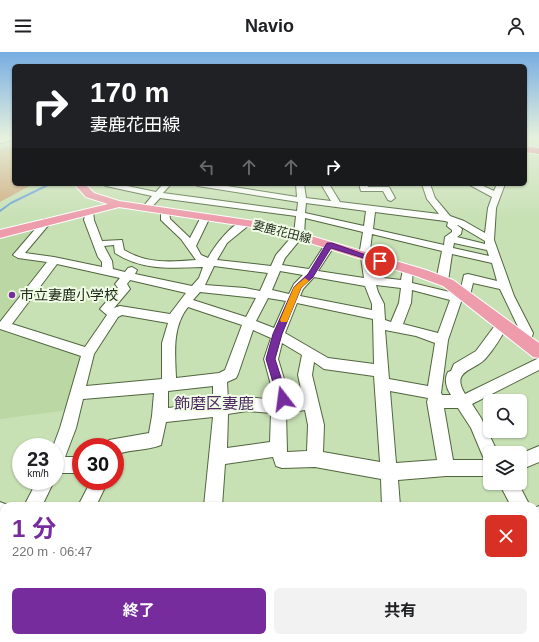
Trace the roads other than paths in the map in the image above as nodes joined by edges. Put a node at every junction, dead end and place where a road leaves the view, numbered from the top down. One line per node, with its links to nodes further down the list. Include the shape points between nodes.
1 (81, 186): 17 (main road, via 90,195)
2 (115, 186): 13 (street)
3 (165, 186): 13 (street)
4 (210, 186): 12 (street)
5 (300, 186): 16 (street)
6 (326, 186): 18 (street)
7 (363, 186): 15 (street, via 364,189 386,189)
8 (427, 186): 27 (street, via 431,199)
9 (476, 186): 14 (street)
10 (500, 186): 14 (street)
11 (243, 188): 12 (street); 16 (street)
12 (234, 190): 19 (street)
13 (158, 195): 19 (street); 20 (street)
14 (497, 196): 34 (street, via 492,208)
15 (391, 198)
16 (302, 200): 18 (street); 24 (street)
17 (117, 204): 20 (main road, 妻鹿花田線); 23 (main road)
18 (337, 204): 21 (street)
19 (225, 205): 24 (street); 25 (street)
20 (146, 208): 22 (main road, 妻鹿花田線)
21 (371, 209): 27 (street); 29 (street)
22 (165, 211): 25 (main road, 妻鹿花田線); 35 (street, via 166,220 179,229)
23 (89, 212): 26 (main road); 33 (street, via 89,220)
24 (300, 214): 29 (street); 31 (street)
25 (210, 218): 28 (main road, 妻鹿花田線); 35 (street)
26 (46, 222): 30 (main road); 39 (street, via 18,255)
27 (451, 222): 32 (street, via 457,229 456,234); 34 (street, via 461,223)
28 (246, 223): 31 (main road, 妻鹿花田線); 42 (street, via 223,241)
29 (368, 231): 37 (street); 38 (street)
30 (0, 234)
31 (299, 235): 36 (main road, 妻鹿花田線); 43 (street, via 280,257)
32 (450, 238): 34 (street); 37 (street)
33 (98, 244): 41 (street, via 119,242 119,251); 45 (street, via 103,257 107,260)
34 (491, 244): 40 (street)
35 (192, 245): 42 (street, via 197,257)
36 (330, 245): 38 (main road, 妻鹿花田線); 46 (street, via 317,267)
37 (448, 250): 40 (street); 48 (street)
38 (366, 256): 44 (main road, 妻鹿花田線); 49 (street)
39 (54, 260): 45 (street); 67 (street, via 4,326)
40 (496, 260): 51 (street)
41 (138, 262): 42 (street, via 161,266); 47 (street)
42 (210, 263): 43 (street); 52 (street, via 204,279)
43 (275, 268): 46 (street); 53 (street)
44 (408, 269): 48 (main road, 妻鹿花田線); 50 (street)
45 (108, 271): 47 (street)
46 (311, 272): 49 (street); 55 (street, via 298,287)
47 (128, 276): 52 (street); 57 (street, via 121,284 124,289 106,309)
48 (442, 281): 54 (main road, 妻鹿花田線)
49 (370, 282): 50 (street); 59 (street, via 378,304)
50 (406, 285): 54 (street); 62 (street, via 405,303)
51 (506, 287): 54 (street, via 468,278); 65 (street, via 527,333)
52 (196, 290): 53 (street); 56 (street)
53 (264, 295): 55 (street); 60 (street)
54 (461, 295): 61 (main road, 妻鹿花田線); 64 (street)
55 (294, 299): 59 (street); 63 (street)
56 (186, 302): 58 (street); 60 (street)
57 (114, 314): 58 (street, via 120,310); 67 (street)
58 (175, 319): 74 (street, via 168,343)
59 (379, 320): 62 (street); 72 (street)
60 (250, 322): 63 (street); 73 (street, via 231,374)
61 (503, 323): 65 (main road, 妻鹿花田線); 71 (street, via 481,355 459,368)
62 (395, 327): 64 (street, via 417,331)
63 (278, 334): 68 (street); 79 (street, via 271,359 282,391)
64 (442, 340): 70 (street)
65 (525, 340): 66 (main road, 妻鹿花田線)
66 (539, 352)
67 (88, 353): 75 (street)
68 (309, 353): 72 (street, via 319,357 324,363); 78 (street, via 305,375)
69 (539, 364): 77 (street)
70 (438, 368): 71 (street); 76 (street)
71 (456, 374): 77 (street, via 453,376 454,388)
72 (381, 377): 76 (street); 92 (street)
73 (220, 379): 74 (street); 80 (street)
74 (165, 385): 75 (street); 81 (street)
75 (77, 393): 82 (street)
76 (434, 397): 77 (street); 90 (street)
77 (464, 401): 84 (street)
78 (310, 403): 79 (street); 88 (street, via 316,425)
79 (282, 407): 80 (street, via 247,404); 85 (street)
80 (222, 409): 81 (street); 87 (street)
81 (160, 416): 83 (street, via 155,440)
82 (64, 439)
83 (124, 444)
84 (486, 446)
85 (278, 449): 87 (street); 88 (street, via 282,460)
86 (539, 454): 89 (street)
87 (218, 457): 98 (street)
88 (315, 459): 92 (street)
89 (527, 459)
90 (446, 468): 91 (street); 92 (street)
91 (483, 468)
92 (388, 472): 99 (street)
93 (41, 490): 96 (street)
94 (95, 490): 97 (street)
95 (512, 490): 100 (street)
96 (35, 502)
97 (89, 502)
98 (213, 502)
99 (391, 502)
100 (519, 502)

